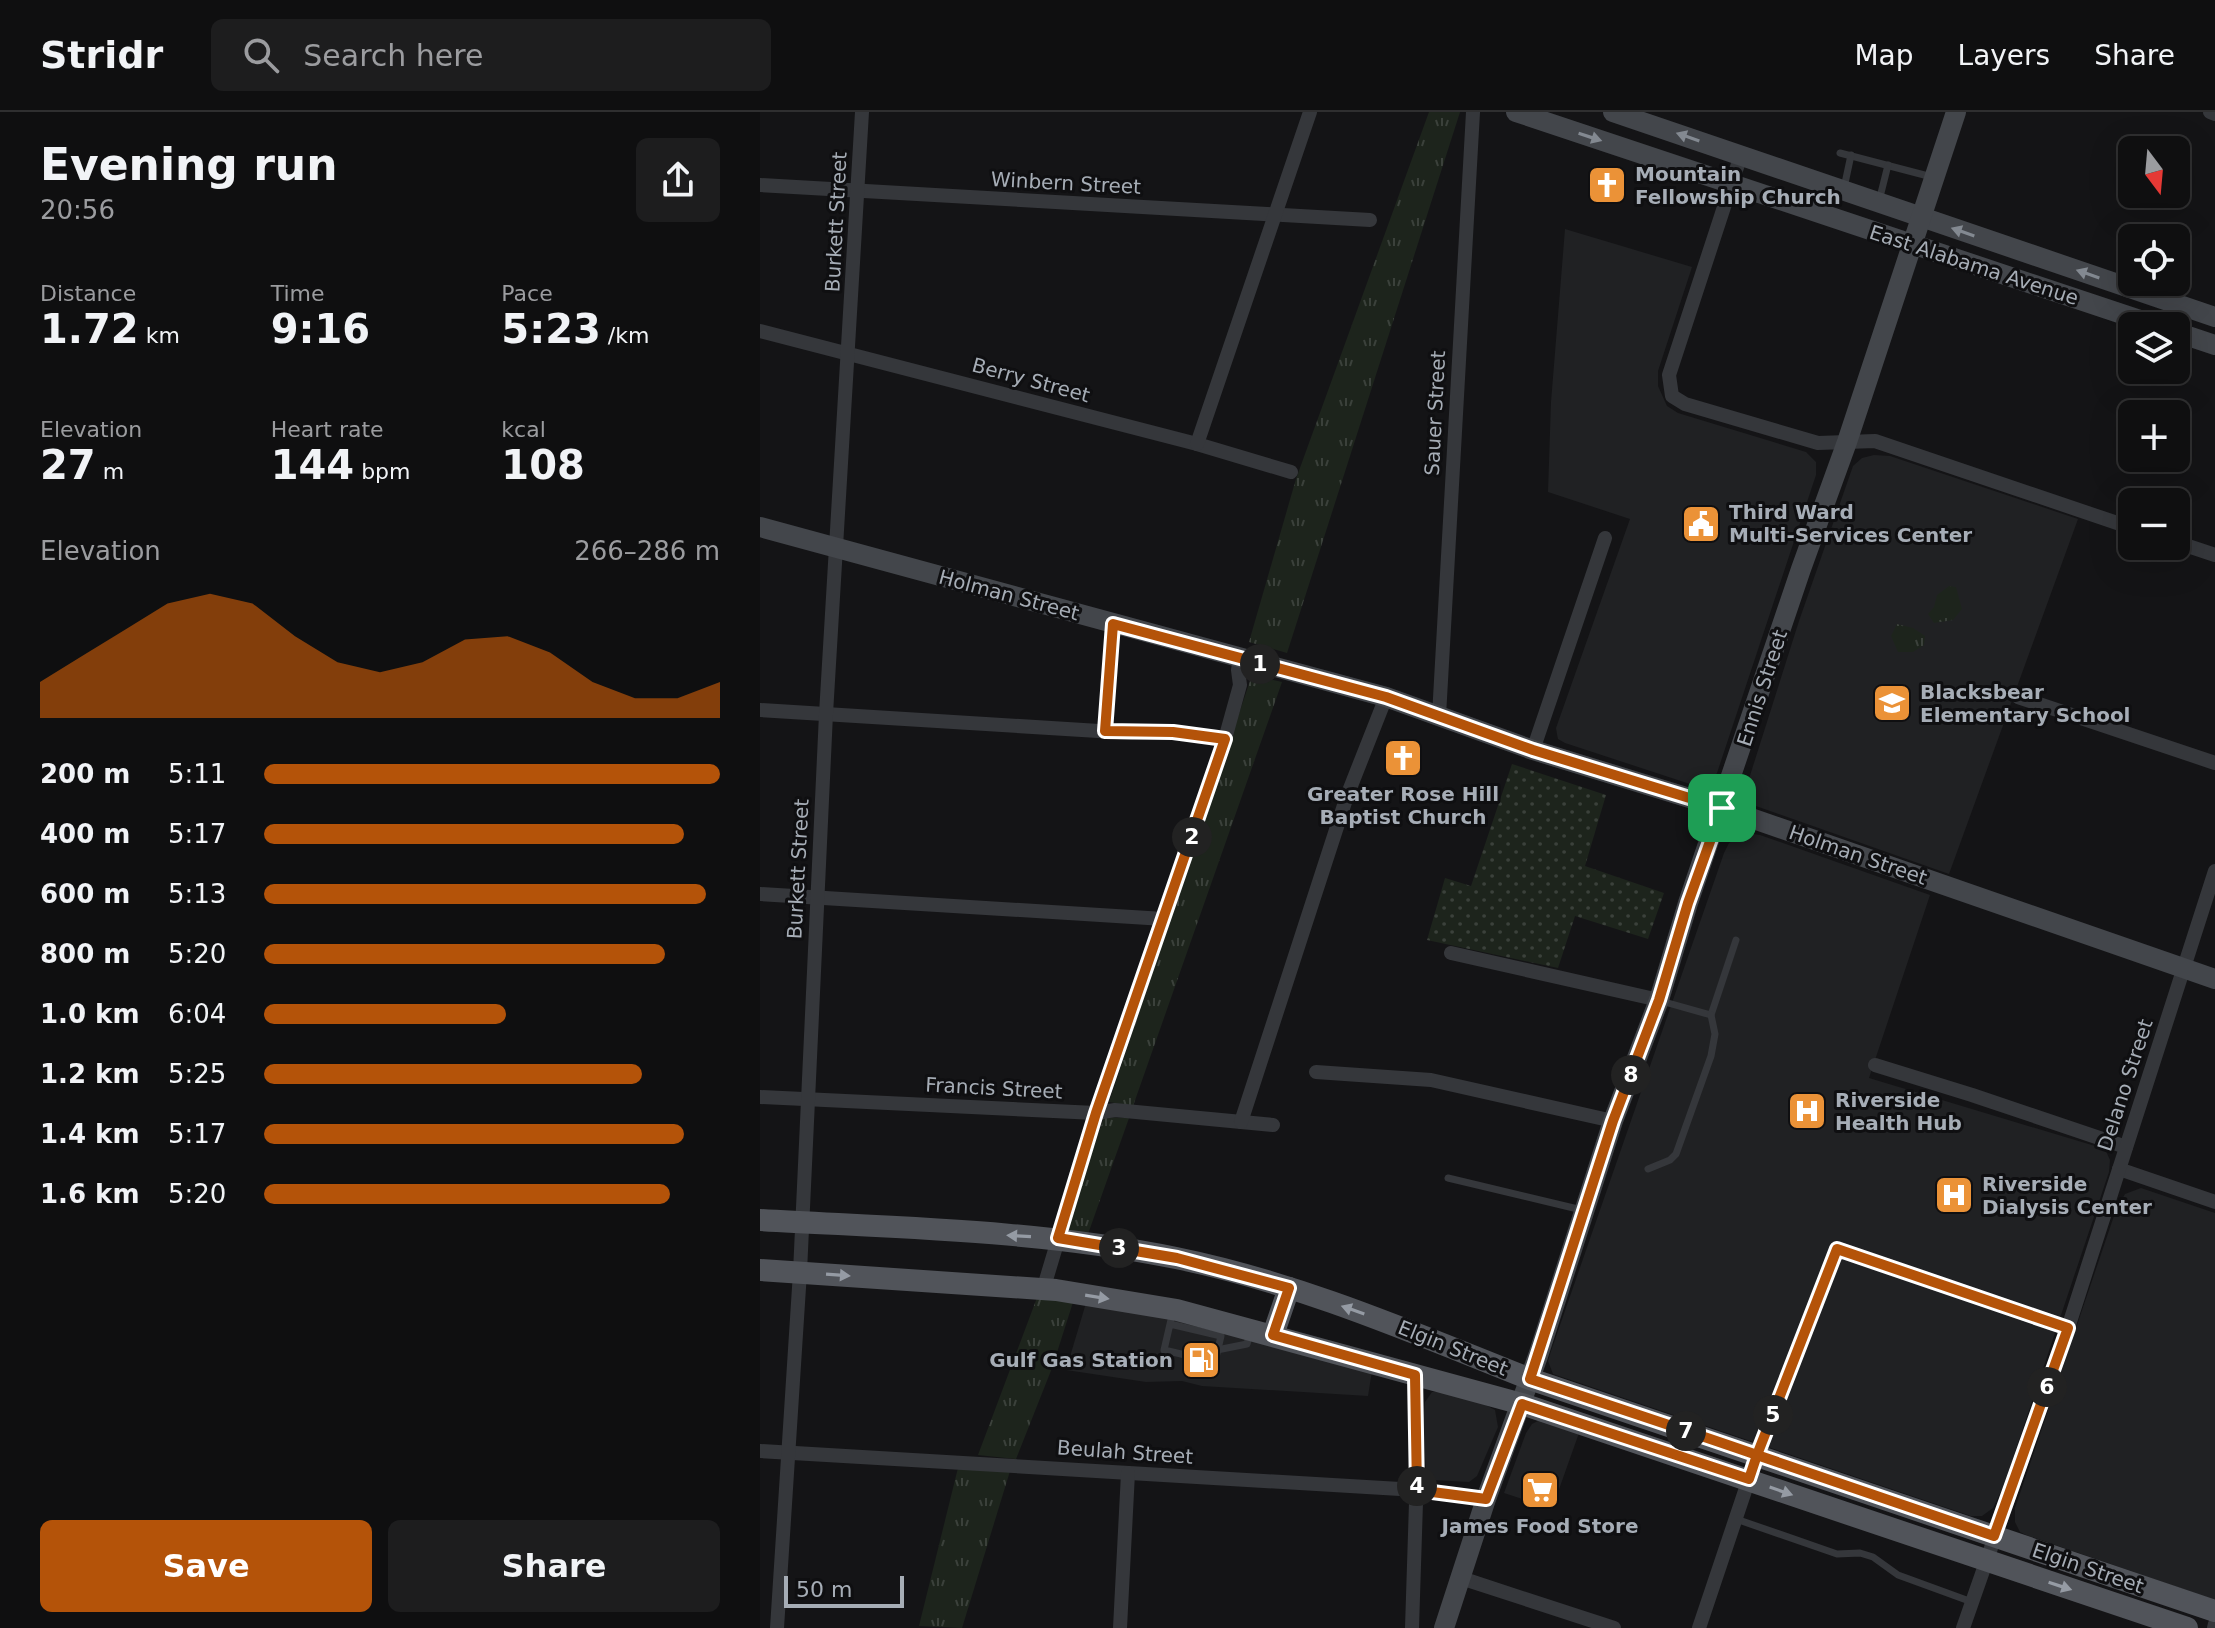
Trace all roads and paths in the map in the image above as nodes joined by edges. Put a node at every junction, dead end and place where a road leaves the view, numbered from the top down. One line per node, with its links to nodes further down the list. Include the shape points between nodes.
1 (862, 112): 15 (street, Burkett Street)
2 (1310, 112): 17 (street)
3 (1473, 112): 42 (street, Sauer Street)
4 (1516, 112): 12 (street, East Alabama Avenue, one-way to 12)
5 (1613, 112): 8 (street, East Alabama Avenue, one-way to 5)
6 (1956, 112): 11 (street, Ennis Street)
7 (1840, 153): 9 (lane)
8 (1741, 155): 12 (street); 14 (street, East Alabama Avenue)
9 (1851, 155): 10 (lane); 14 (lane)
10 (1888, 165): 11 (lane); 16 (lane)
11 (1934, 177): 18 (street, Ennis Street)
12 (1732, 184): 20 (street, East Alabama Avenue); 27 (street, via 1669,375 1672,396 1818,443)
13 (760, 185): 15 (street, Winbern Street)
14 (1843, 190): 16 (street, East Alabama Avenue)
15 (858, 191): 17 (street, Winbern Street); 26 (street, Burkett Street)
16 (1878, 203): 18 (street, East Alabama Avenue)
17 (1273, 214): 19 (street, Winbern Street); 28 (street)
18 (1920, 217): 20 (street, Ennis Street); 22 (street, East Alabama Avenue, one-way to 18)
19 (1370, 220)
20 (1911, 244): 21 (street, East Alabama Avenue); 27 (street, Ennis Street)
21 (2118, 313)
22 (2215, 317)
23 (760, 331): 26 (street, Berry Street)
24 (2190, 337): 25 (street)
25 (2215, 345)
26 (849, 353): 28 (street, Berry Street); 33 (street, Burkett Street)
27 (1847, 442): 30 (street, via 1875,441); 47 (street, Ennis Street)
28 (1197, 444): 29 (street, Berry Street)
29 (1291, 472)
30 (2118, 523)
31 (760, 527): 33 (street, Holman Street)
32 (1605, 538): 45 (street)
33 (837, 547): 36 (street, Holman Street); 41 (street, Burkett Street)
34 (2190, 547): 35 (street)
35 (2215, 555)
36 (1113, 624): 37 (street, Holman Street); 43 (street)
37 (1240, 658): 38 (street, Holman Street); 44 (street, via 1240,685)
38 (1386, 697): 42 (street, Holman Street); 64 (street, via 1347,796)
39 (2018, 697): 46 (street)
40 (760, 710): 41 (street)
41 (826, 714): 43 (street); 50 (street, Burkett Street)
42 (1439, 716): 45 (street, Holman Street)
43 (1105, 731): 44 (street)
44 (1225, 739): 51 (street)
45 (1533, 750): 47 (street, Holman Street)
46 (2215, 763)
47 (1722, 808): 54 (street, Holman Street); 56 (street, Ennis Street)
48 (2215, 871): 54 (street, Delano Street)
49 (760, 894): 50 (street)
50 (817, 897): 51 (street); 61 (street, Burkett Street)
51 (1164, 919): 62 (street)
52 (1736, 940): 57 (lane)
53 (1451, 953): 56 (street)
54 (2183, 968): 55 (street, Holman Street); 66 (street, Delano Street)
55 (2215, 979)
56 (1659, 1000): 57 (lane); 63 (street, Ennis Street)
57 (1711, 1015): 67 (lane, via 1711,1056 1676,1154)
58 (1875, 1065): 66 (street)
59 (1316, 1072): 63 (street, via 1431,1080)
60 (760, 1097): 61 (street, Francis Street)
61 (809, 1100): 62 (street, Francis Street); 73 (street, Burkett Street)
62 (1096, 1113): 64 (street, Francis Street, via 1115,1110); 74 (street)
63 (1613, 1121): 71 (street, Ennis Street)
64 (1241, 1122): 65 (street, Francis Street)
65 (1273, 1125)
66 (2126, 1147): 68 (street, Delano Street)
67 (1648, 1169)
68 (2119, 1169): 70 (street); 80 (street, Delano Street)
69 (1448, 1178): 71 (lane)
70 (2215, 1202)
71 (1585, 1211): 84 (street, Ennis Street)
72 (760, 1220): 73 (main road, Elgin Street)
73 (802, 1223): 74 (main road, Elgin Street, one-way to 73); 76 (street, Burkett Street)
74 (1058, 1238): 77 (main road, Elgin Street, via 1177,1258); 78 (street)
75 (760, 1270): 76 (main road, Elgin Street)
76 (800, 1272): 78 (main road, Elgin Street, one-way to 78); 87 (street, Burkett Street)
77 (1289, 1288): 81 (main road); 84 (main road, Elgin Street, one-way to 77, via 1420,1333)
78 (1043, 1290): 79 (main road, Elgin Street, one-way to 79)
79 (1172, 1317): 81 (main road, Elgin Street); 82 (lane, via 1221,1336); 82 (lane, via 1164,1350 1215,1362)
80 (2068, 1328): 88 (street, via 1837,1249); 94 (street, Delano Street)
81 (1262, 1332): 82 (lane, via 1247,1344); 83 (main road, Elgin Street)
82 (1217, 1350)
83 (1415, 1375): 85 (main road, Elgin Street); 91 (street)
84 (1530, 1379): 85 (street, Ennis Street); 88 (main road, Elgin Street)
85 (1522, 1404): 90 (main road, Elgin Street); 92 (street, Ennis Street)
86 (760, 1451): 87 (street, Beulah Street)
87 (788, 1452): 89 (street, Beulah Street); 99 (street, Burkett Street)
88 (1757, 1455): 90 (street); 94 (main road, Elgin Street)
89 (1128, 1473): 91 (street, Beulah Street); 100 (street)
90 (1749, 1479): 93 (street); 95 (main road, Elgin Street, one-way to 95)
91 (1417, 1490): 92 (street, Beulah Street); 101 (street)
92 (1486, 1499): 96 (street, Ennis Street)
93 (1735, 1519): 97 (lane, via 1837,1554 1873,1557 1898,1575); 104 (street)
94 (1994, 1536): 95 (street, Delano Street); 98 (main road, Elgin Street)
95 (1986, 1561): 97 (street, Delano Street); 106 (main road, Elgin Street, one-way to 106)
96 (1461, 1578): 102 (street, Ennis Street); 103 (street)
97 (1972, 1602): 105 (street, Delano Street)
98 (2215, 1611)
99 (777, 1628)
100 (1120, 1628)
101 (1412, 1628)
102 (1444, 1628)
103 (1614, 1628)
104 (1699, 1628)
105 (1963, 1628)
106 (2187, 1628)

